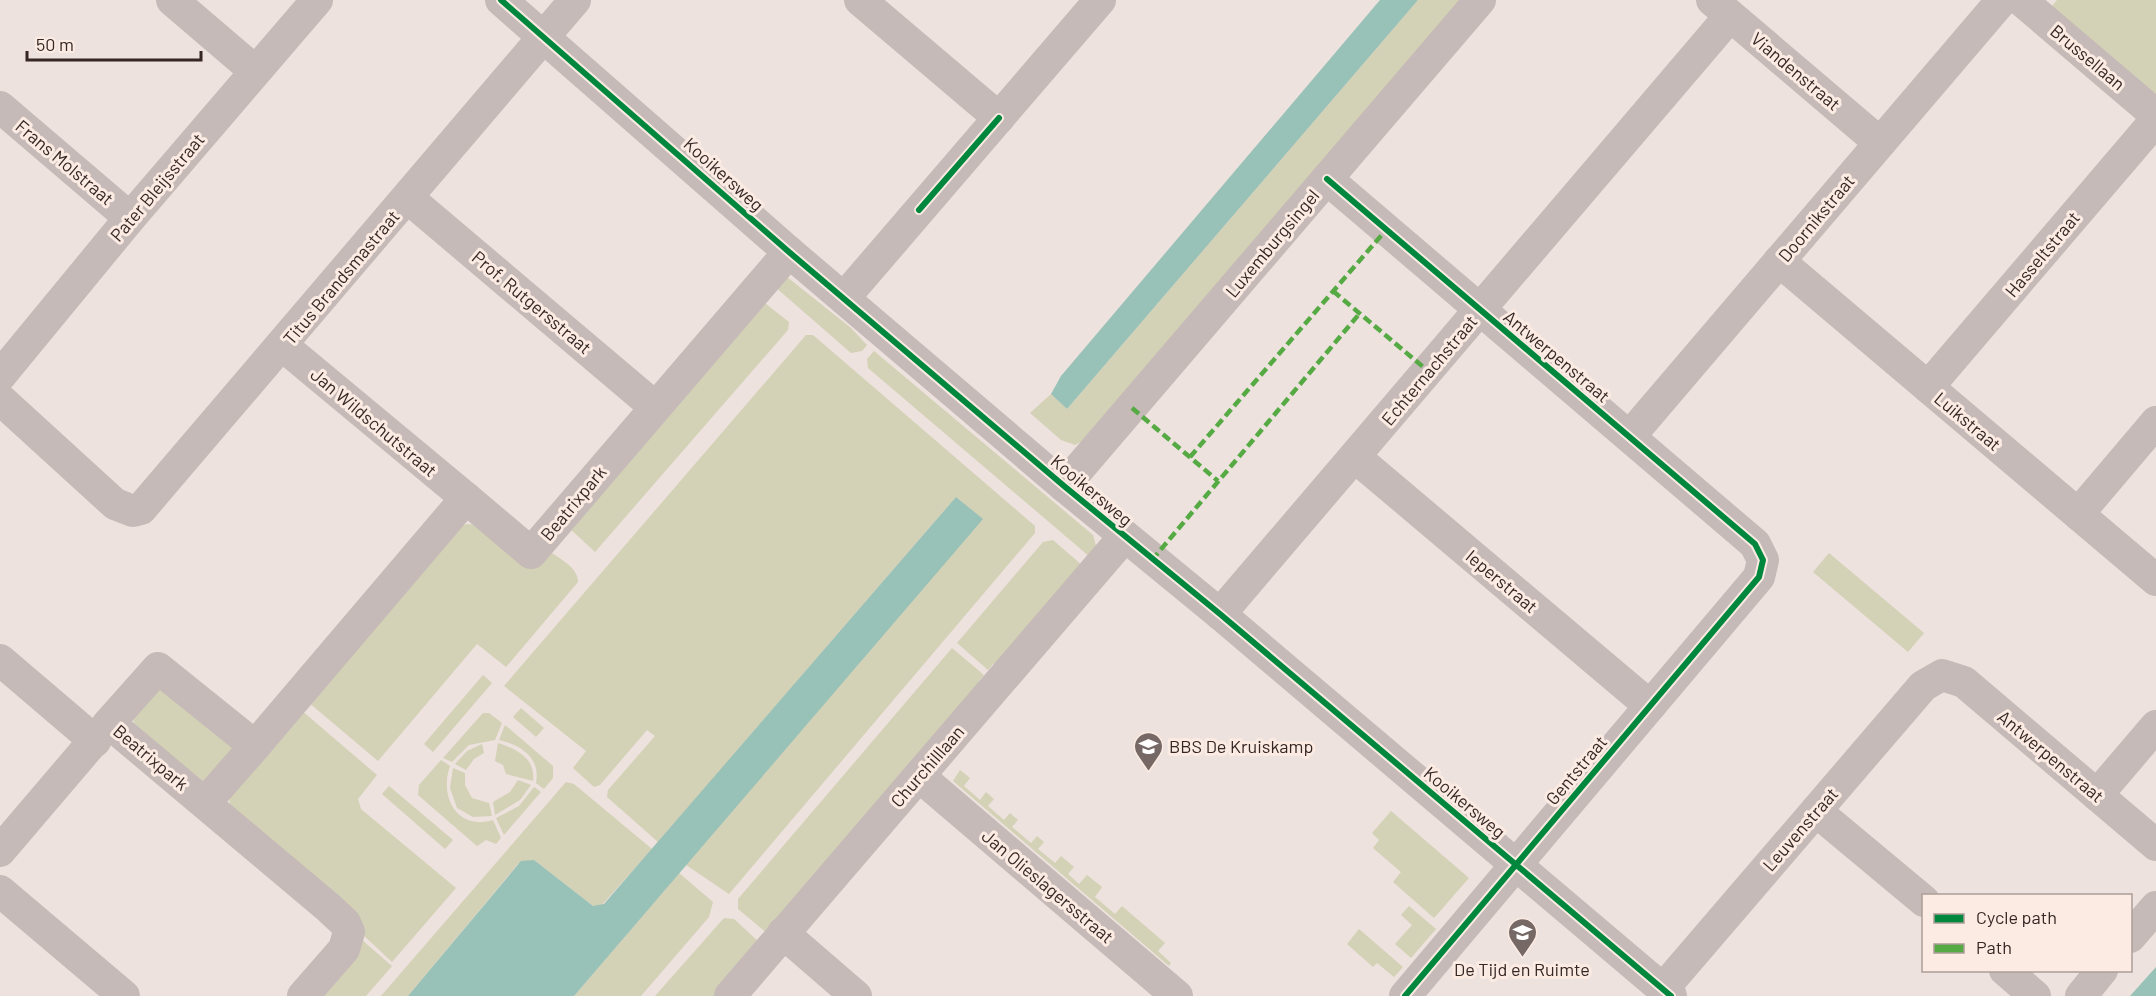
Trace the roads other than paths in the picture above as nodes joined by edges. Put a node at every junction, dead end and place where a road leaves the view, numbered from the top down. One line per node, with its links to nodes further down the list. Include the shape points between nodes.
1 (172, 0): 12 (street)
2 (316, 0): 12 (street, Pater Bleijsstraat)
3 (501, 0): 11 (street, Kooikersweg)
4 (575, 0): 11 (street, Titus Brandsmastraat)
5 (860, 0): 15 (street)
6 (1100, 0): 15 (street)
7 (1480, 0): 18 (street, Luxemburgsingel)
8 (2002, 0): 17 (street, Doornikstraat)
9 (2020, 0): 14 (street, Brussellaan)
10 (1721, 8): 17 (street, Viandenstraat); 24 (street, Echternachstraat)
11 (544, 36): 19 (street, Titus Brandsmastraat); 21 (street, Kooikersweg)
12 (255, 71): 20 (street, Pater Bleijsstraat)
13 (0, 107): 20 (street, Frans Molstraat)
14 (2156, 115)
15 (999, 118): 23 (street)
16 (2156, 120): 27 (street, Hasseltstraat)
17 (1880, 143): 22 (street, Doornikstraat)
18 (1327, 179): 24 (street, Antwerpenstraat); 33 (street, Luxemburgsingel)
19 (408, 198): 25 (street, Titus Brandsmastraat); 29 (street, Prof. Rutgersstraat)
20 (130, 218): 26 (street, Pater Bleijsstraat)
21 (789, 252): 23 (street, Kooikersweg); 29 (street, Beatrixpark)
22 (1779, 261): 27 (street, Luikstraat); 31 (street, Doornikstraat)
23 (844, 298): 33 (street, Kooikersweg)
24 (1480, 310): 31 (street, Antwerpenstraat); 32 (street, Echternachstraat)
25 (283, 345): 28 (street, Titus Brandsmastraat, via 147,504 133,511 115,504); 34 (street, Jan Wildschutstraat)
26 (0, 376)
27 (1928, 387): 35 (street, Luikstraat)
28 (0, 399)
29 (655, 408): 34 (street, Beatrixpark, via 531,553)
30 (2156, 422): 35 (street)
31 (1630, 436): 37 (street, Antwerpenstraat, via 1755,544)
32 (1355, 457): 39 (street, Echternachstraat); 42 (street, Ieperstraat)
33 (1064, 486): 36 (street, Kooikersweg)
34 (466, 498): 45 (street, Beatrixpark)
35 (2078, 514): 38 (street, Luikstraat)
36 (1124, 537): 39 (street, Kooikersweg); 46 (street, Churchilllaan)
37 (1763, 560): 42 (street, Gentstraat, via 1759,577)
38 (2156, 580)
39 (1220, 614): 52 (street, Kooikersweg)
40 (0, 660): 44 (street)
41 (1942, 675): 47 (street, Antwerpenstraat, via 1964,682); 49 (street, Leuvenstraat, via 1923,686)
42 (1650, 706): 52 (street, Gentstraat)
43 (2156, 726): 47 (street)
44 (102, 732): 45 (street, Beatrixpark, via 158,668); 48 (street, Beatrixpark); 51 (street)
45 (255, 746): 48 (street, Beatrixpark)
46 (919, 776): 56 (street, Churchilllaan); 65 (street, Jan Olieslagersstraat)
47 (2097, 795): 50 (street, Antwerpenstraat)
48 (206, 803): 62 (street, Beatrixpark, via 345,923 349,932 344,949)
49 (1816, 811): 54 (street); 60 (street, Leuvenstraat)
50 (2156, 845)
51 (0, 851)
52 (1515, 864): 60 (street, Kooikersweg); 66 (street, Gentstraat)
53 (0, 891): 61 (street)
54 (1922, 900)
55 (2156, 907): 57 (street)
56 (783, 933): 63 (street, Churchilllaan); 64 (street)
57 (2132, 935)
58 (2007, 972): 67 (street)
59 (2100, 972): 68 (street)
60 (1667, 993)
61 (124, 996)
62 (303, 996)
63 (729, 996)
64 (856, 996)
65 (1177, 996)
66 (1405, 996)
67 (2035, 996)
68 (2081, 996)

